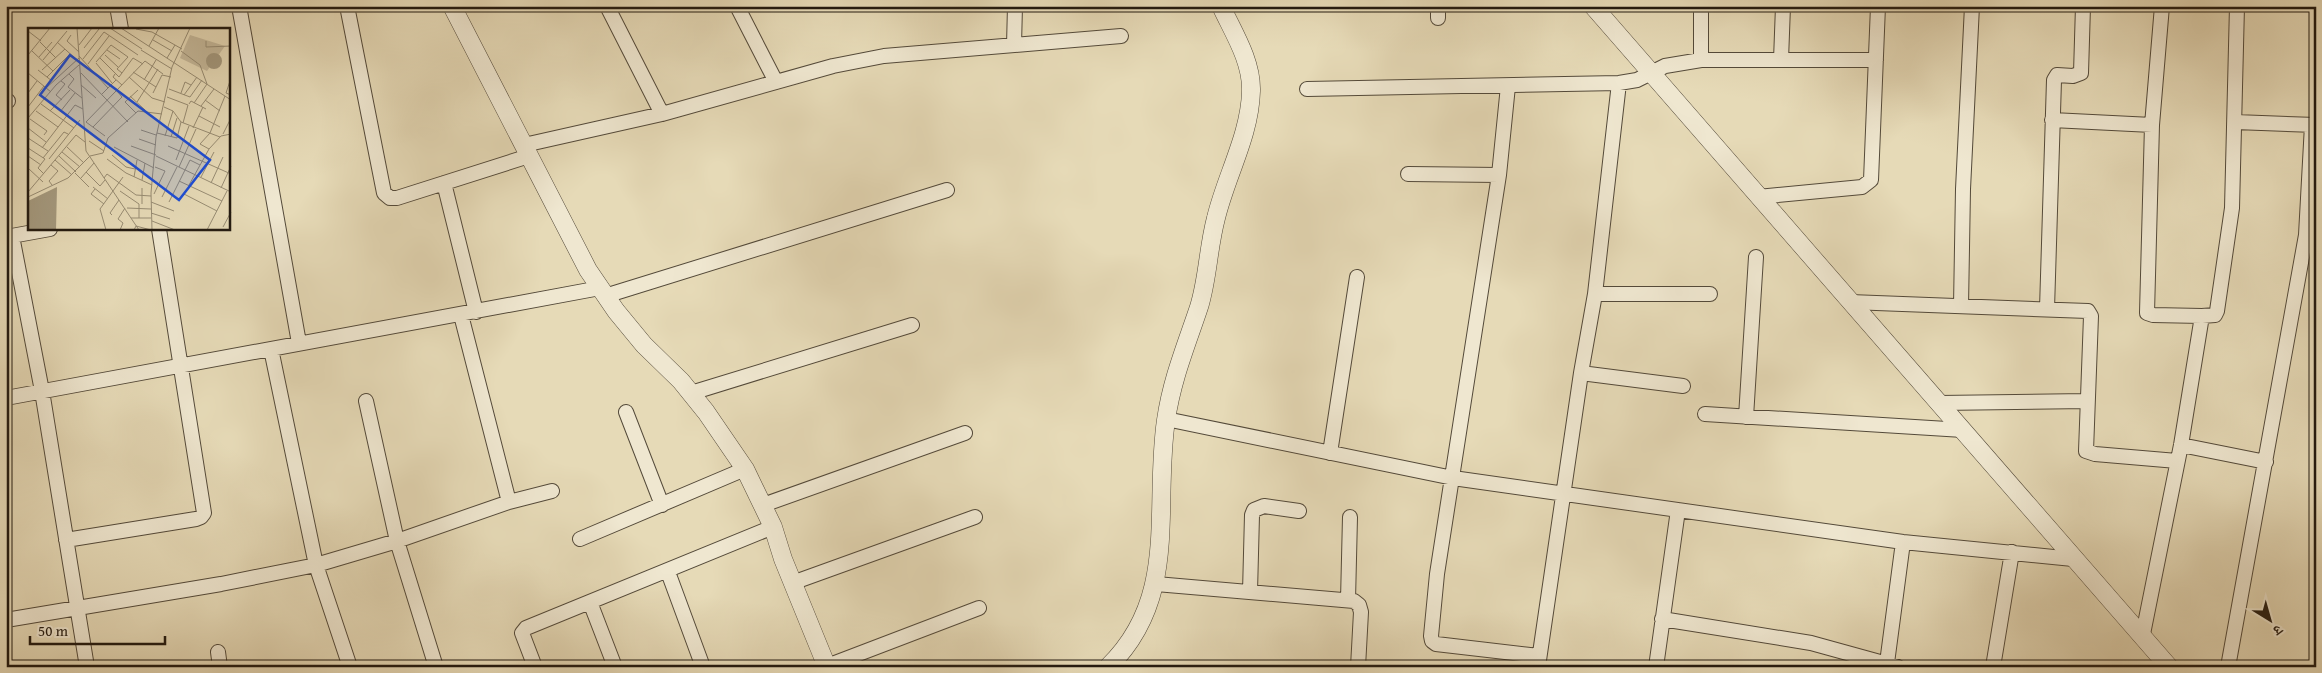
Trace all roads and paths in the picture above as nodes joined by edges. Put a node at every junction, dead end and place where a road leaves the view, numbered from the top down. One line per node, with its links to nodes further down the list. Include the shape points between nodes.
1 (117, 6): 17 (street)
2 (238, 6): 55 (street)
3 (347, 6): 36 (street, via 384,193 390,198 397,198)
4 (452, 6): 33 (street)
5 (607, 6): 28 (street)
6 (737, 6): 24 (street)
7 (1015, 6): 19 (street)
8 (1221, 6): 69 (street, via 1248,68 1252,89 1250,110 1216,218 1205,283 1174,374)
9 (1593, 6): 23 (street)
10 (1701, 6): 20 (street)
11 (1783, 6): 21 (street)
12 (1878, 6): 22 (street)
13 (1972, 6): 49 (street)
14 (2083, 6): 29 (street, via 2082,69 2078,75 2055,77)
15 (2162, 6): 31 (street)
16 (2237, 6): 30 (street)
17 (122, 28)
18 (1121, 36): 19 (street)
19 (1014, 45): 24 (street, via 884,56)
20 (1701, 60): 21 (street); 23 (street, via 1678,63)
21 (1781, 60): 22 (street)
22 (1876, 60): 38 (street, via 1872,174 1867,184)
23 (1651, 73): 25 (street); 38 (street)
24 (776, 82): 28 (street)
25 (1620, 83): 26 (street); 46 (street)
26 (1508, 86): 27 (street); 35 (street)
27 (1307, 89)
28 (662, 114): 33 (street)
29 (2052, 120): 31 (street); 50 (street)
30 (2235, 122): 32 (street); 53 (street, via 2231,223 2217,311 2215,315)
31 (2152, 125): 53 (street, via 2147,313 2153,316)
32 (2314, 125): 42 (street)
33 (527, 151): 36 (street); 45 (street, via 577,252)
34 (1408, 174): 35 (street)
35 (1499, 175): 77 (street)
36 (444, 183): 51 (street)
37 (948, 190): 45 (street)
38 (1758, 197): 48 (street)
39 (45, 230): 41 (street)
40 (159, 230): 57 (street)
41 (9, 237): 60 (street)
42 (2311, 240): 75 (street)
43 (1756, 258): 68 (street)
44 (1357, 277): 73 (street)
45 (603, 292): 51 (street); 61 (street, via 644,346)
46 (1595, 294): 47 (street); 58 (street)
47 (1710, 294)
48 (1850, 302): 49 (street); 65 (street)
49 (1961, 306): 50 (street)
50 (2047, 309): 64 (street, via 2085,310 2090,313)
51 (476, 312): 52 (street)
52 (461, 315): 55 (street); 80 (street)
53 (2202, 316): 72 (street)
54 (912, 325): 61 (street)
55 (299, 343): 56 (street)
56 (270, 349): 57 (street); 94 (street)
57 (180, 366): 60 (street); 89 (street, via 204,513 196,519)
58 (1581, 374): 59 (street); 79 (street)
59 (1683, 386)
60 (42, 391): 62 (street); 89 (street)
61 (691, 393): 76 (street)
62 (6, 398)
63 (366, 401): 90 (street)
64 (2087, 401): 65 (street); 74 (street, via 2086,447 2090,453)
65 (1939, 403): 70 (street)
66 (626, 412): 82 (street)
67 (1705, 414): 68 (street)
68 (1746, 417): 70 (street)
69 (1166, 419): 73 (street); 97 (street)
70 (1963, 430): 93 (street)
71 (965, 433): 81 (street)
72 (2181, 445): 74 (street); 75 (street)
73 (1330, 453): 77 (street)
74 (2178, 461): 105 (street)
75 (2266, 462): 122 (street)
76 (745, 469): 81 (street); 82 (street)
77 (1453, 478): 79 (street); 107 (street, via 1437,574 1432,642)
78 (552, 491): 80 (street)
79 (1564, 493): 83 (street); 107 (street)
80 (509, 502): 90 (street)
81 (763, 505): 87 (street)
82 (662, 506): 88 (street)
83 (1678, 510): 91 (street); 103 (street)
84 (1299, 511): 98 (street, via 1264,506 1254,510)
85 (975, 517): 96 (street)
86 (1350, 517): 99 (street)
87 (773, 528): 95 (street); 96 (street)
88 (580, 539)
89 (66, 540): 102 (street)
90 (397, 542): 94 (street); 113 (street)
91 (1903, 542): 92 (street); 108 (street)
92 (2012, 552): 93 (street); 120 (street)
93 (2073, 559): 105 (street)
94 (316, 565): 102 (street); 112 (street)
95 (668, 572): 100 (street); 116 (street)
96 (792, 582): 109 (street)
97 (1156, 584): 98 (street); 117 (street, via 1135,637)
98 (1250, 592): 99 (street)
99 (1348, 600): 118 (street, via 1359,605 1361,612)
100 (590, 602): 114 (street, via 526,628 523,640); 115 (street)
101 (979, 608): 109 (street)
102 (77, 609): 104 (street); 110 (street)
103 (1662, 619): 108 (street, via 1811,643); 119 (street)
104 (6, 620)
105 (2142, 634): 121 (street)
106 (218, 652): 111 (street)
107 (1539, 661)
108 (1892, 665)
109 (827, 666)
110 (87, 667)
111 (220, 667)
112 (350, 667)
113 (436, 667)
114 (535, 667)
115 (614, 667)
116 (703, 667)
117 (1108, 667)
118 (1358, 667)
119 (1656, 667)
120 (1993, 667)
121 (2169, 667)
122 (2228, 667)

